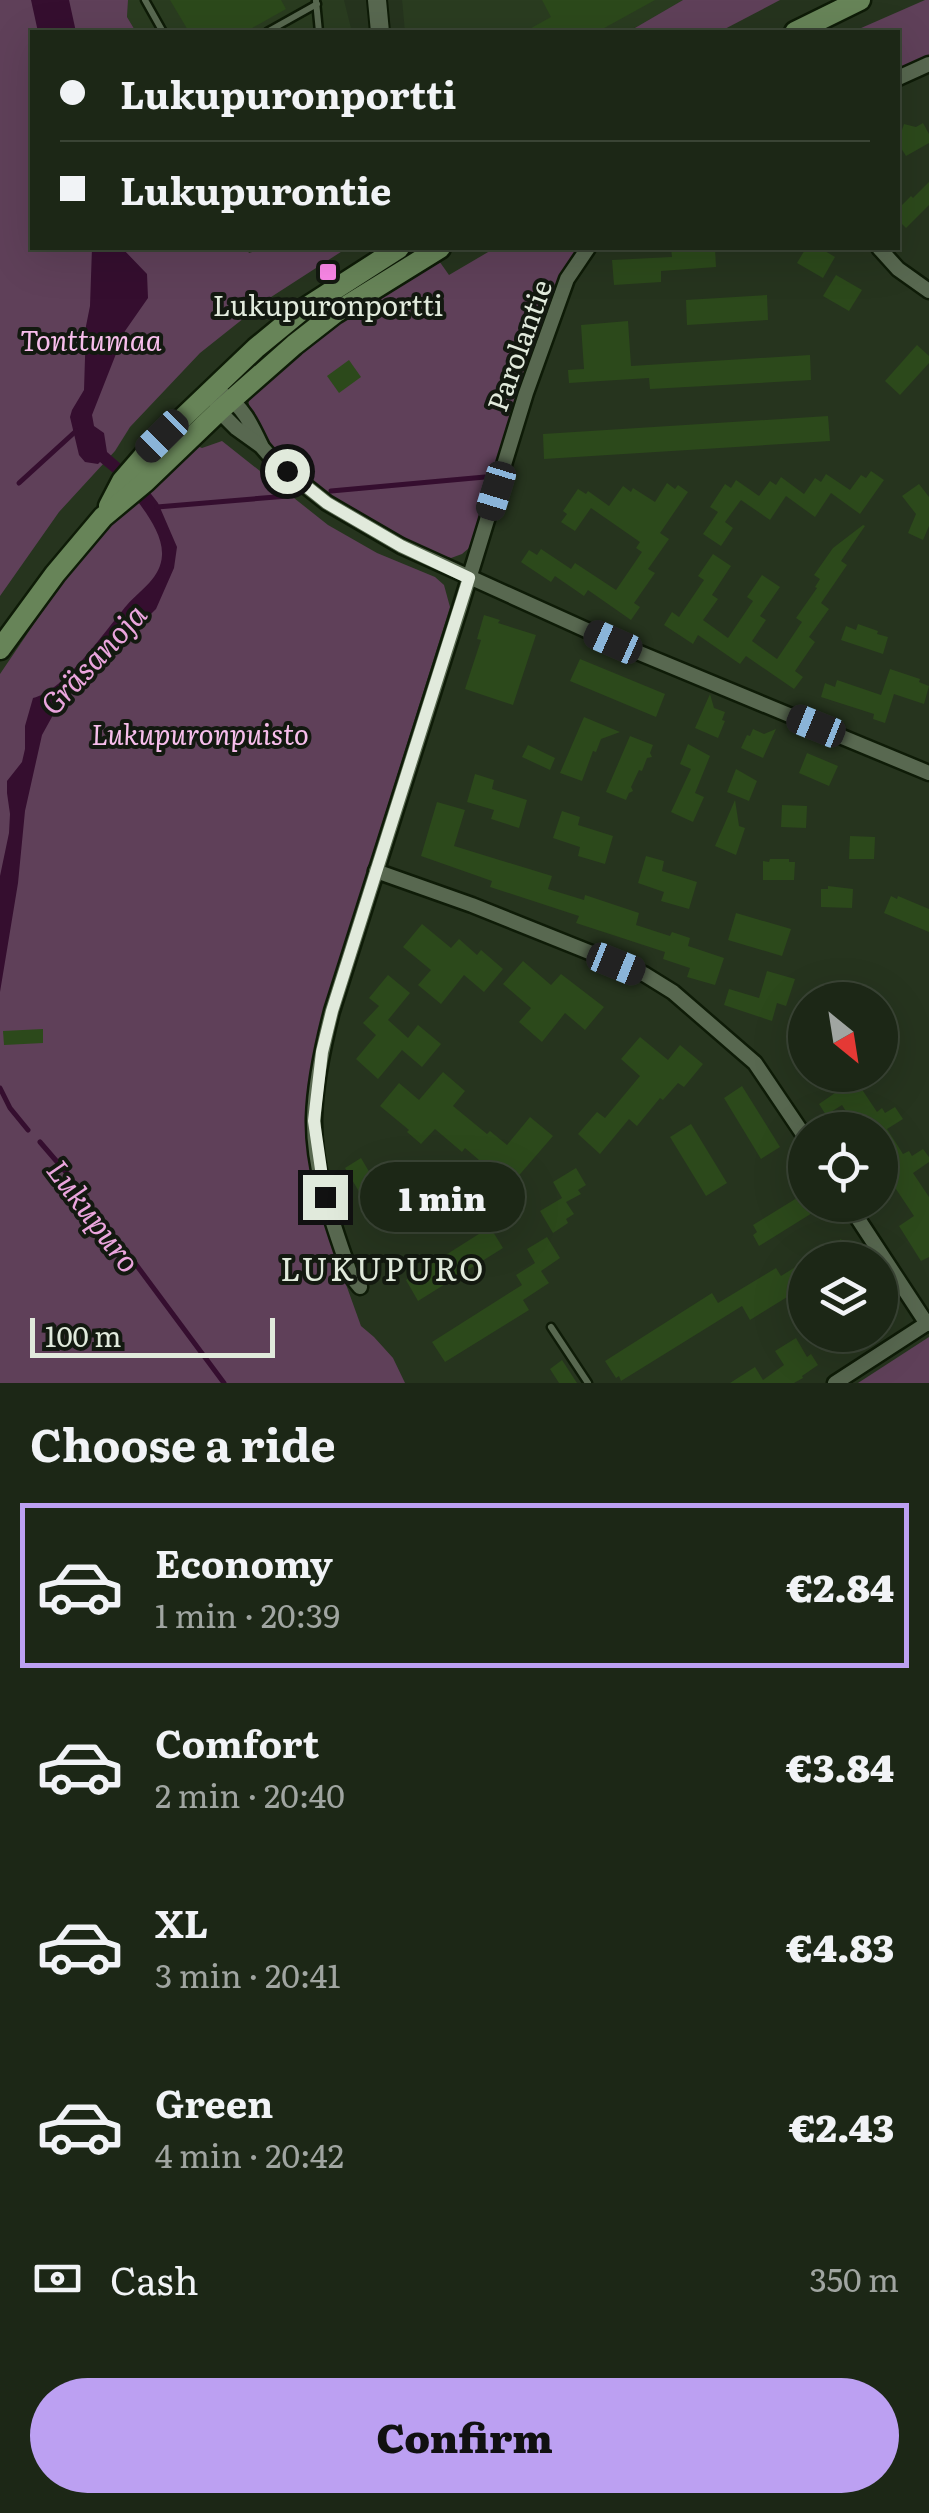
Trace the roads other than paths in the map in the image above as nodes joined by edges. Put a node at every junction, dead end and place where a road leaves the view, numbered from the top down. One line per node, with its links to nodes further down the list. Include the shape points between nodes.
1 (145, 0): 5 (lane)
2 (377, 0): 8 (main road)
3 (860, 0): 9 (main road)
4 (316, 2): 6 (lane); 7 (lane)
5 (162, 30)
6 (271, 30)
7 (320, 30)
8 (380, 30)
9 (799, 30)
10 (929, 64): 11 (street)
11 (900, 77)
12 (396, 250): 17 (main road, via 300,310)
13 (437, 250): 18 (main road, via 335,313)
14 (587, 250): 20 (street, Parolantie, via 568,279 526,392)
15 (881, 250): 16 (street)
16 (929, 292)
17 (212, 388): 18 (street); 19 (main road, via 122,481)
18 (226, 405): 19 (main road); 20 (street, via 236,428 327,503)
19 (104, 517): 21 (main road)
20 (469, 578): 22 (street); 23 (street, Parolantie)
21 (0, 649)
22 (928, 771)
23 (376, 871): 24 (street, via 644,974 755,1063); 26 (street, Parolantie, via 328,1025 314,1121 325,1197)
24 (788, 1112)
25 (860, 1222): 27 (street)
26 (360, 1287)
27 (928, 1323): 30 (street)
28 (552, 1327): 29 (lane)
29 (588, 1383)
30 (836, 1383)

